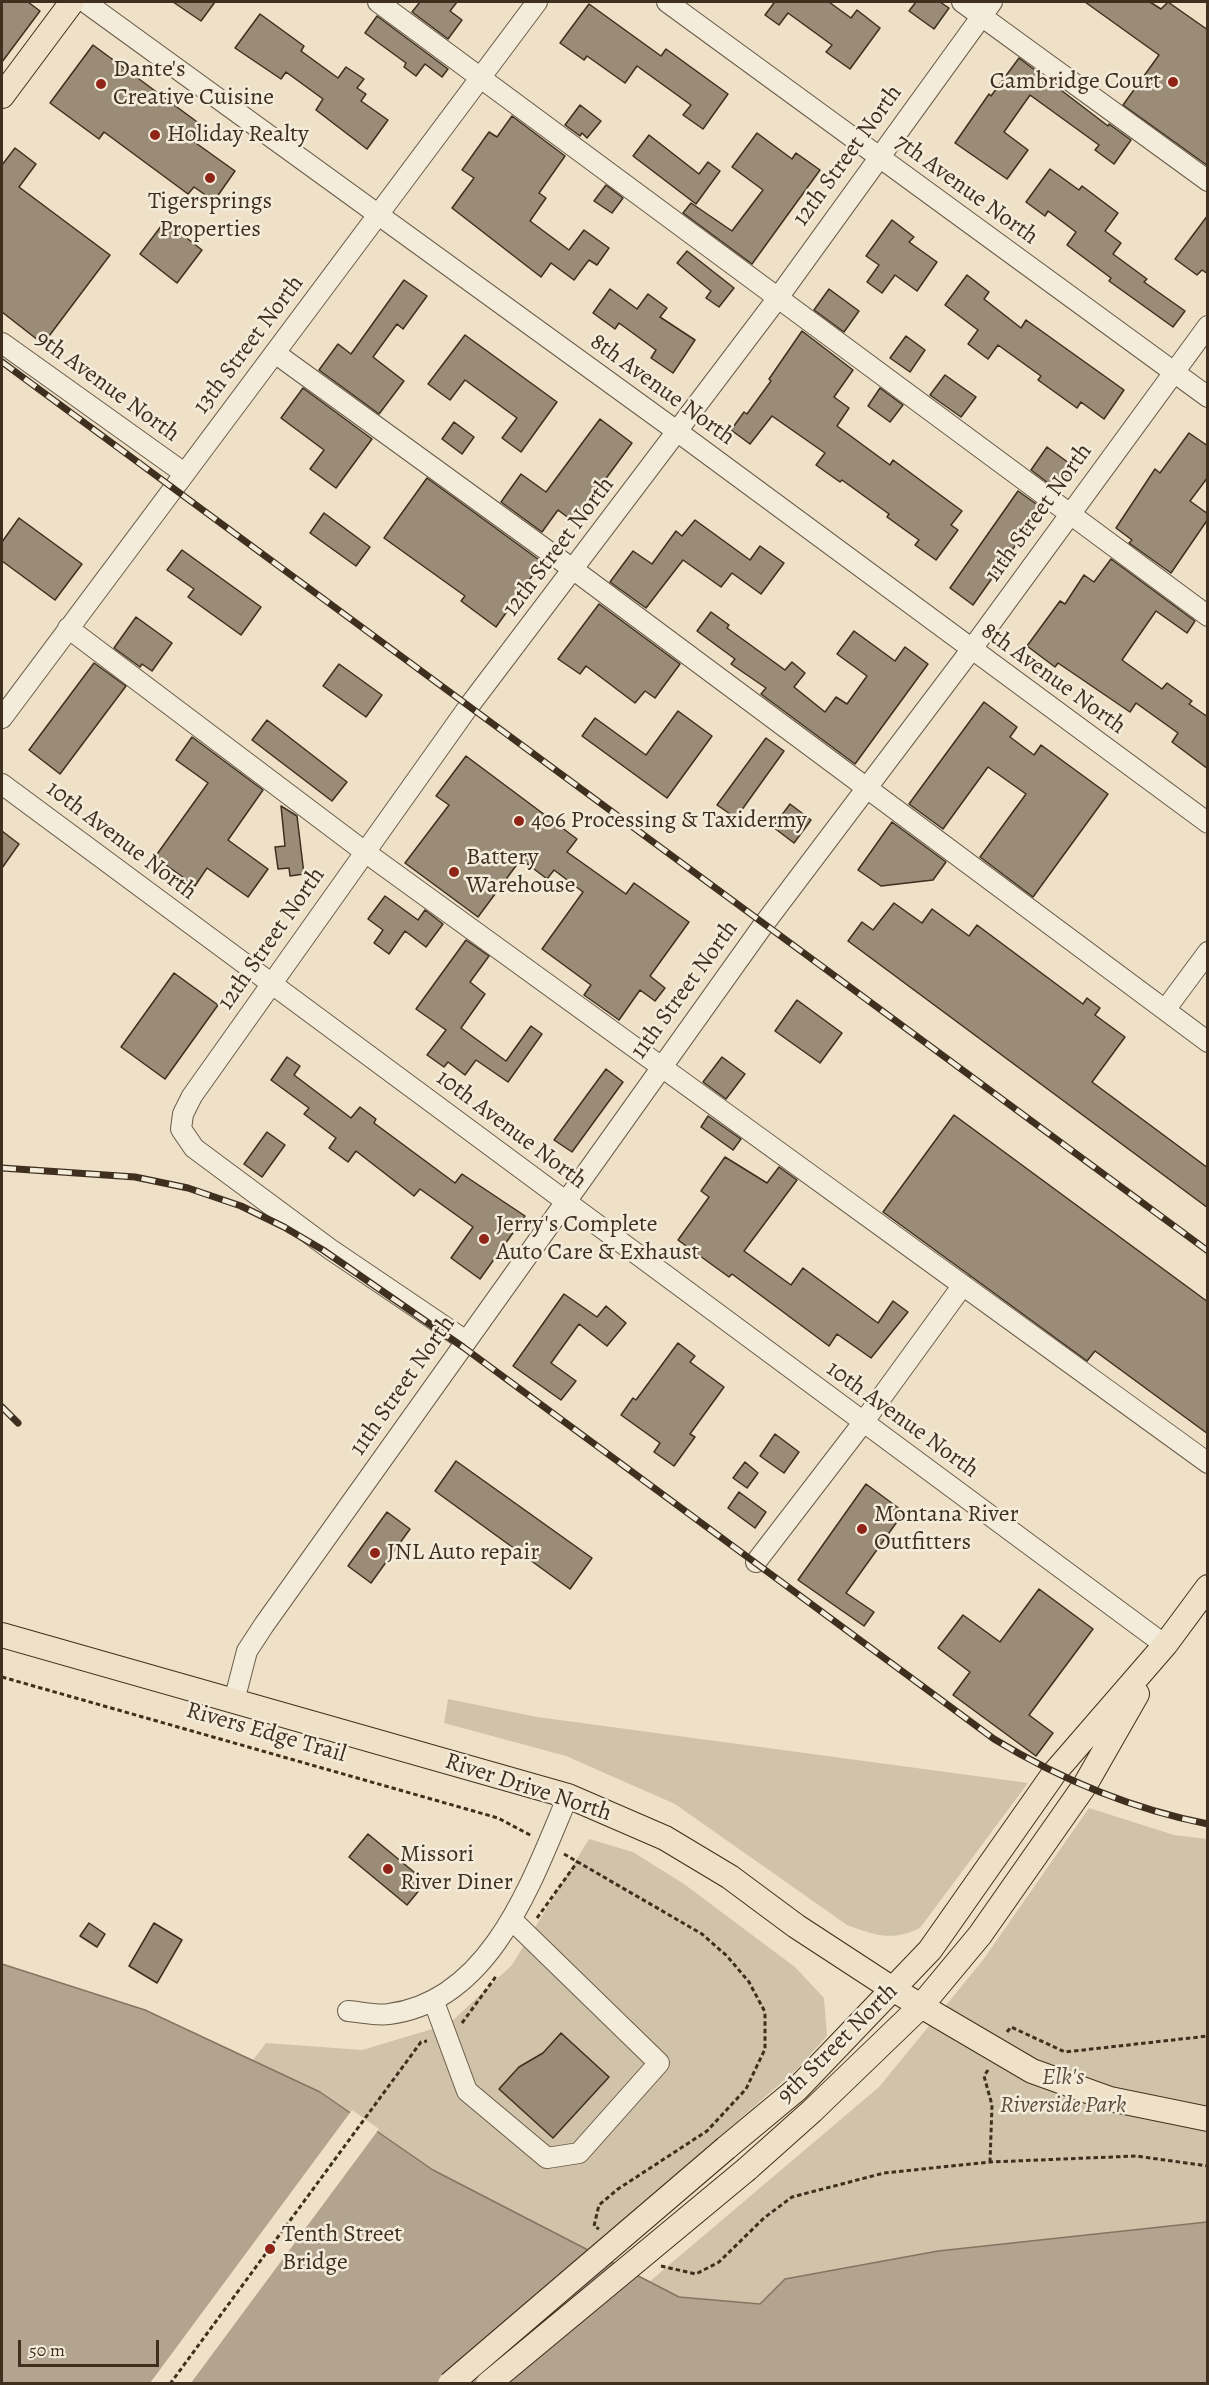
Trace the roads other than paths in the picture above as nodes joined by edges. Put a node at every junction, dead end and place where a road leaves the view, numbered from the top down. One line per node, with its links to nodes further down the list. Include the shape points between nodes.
1 (72, 2): 9 (main road)
2 (85, 2): 12 (street, 8th Avenue North)
3 (378, 2): 8 (street)
4 (537, 2): 8 (street, 13th Street North)
5 (667, 2): 10 (street, 7th Avenue North)
6 (962, 2): 7 (street)
7 (987, 9): 10 (street, 12th Street North); 11 (street)
8 (481, 78): 12 (street, 13th Street North); 13 (street)
9 (2, 96)
10 (877, 158): 13 (street, 12th Street North); 17 (street, 7th Avenue North)
11 (1208, 181)
12 (378, 216): 16 (street, 13th Street North); 19 (street, 8th Avenue North)
13 (777, 299): 19 (street, 12th Street North); 21 (street)
14 (1208, 326): 17 (street, 11th Street North)
15 (2, 343): 20 (street, 9th Avenue North)
16 (275, 353): 20 (street, 13th Street North); 22 (street)
17 (1174, 373): 18 (street, 7th Avenue North); 21 (street, 11th Street North)
18 (1208, 397)
19 (678, 432): 22 (street, 12th Street North); 25 (street, 8th Avenue North)
20 (184, 473): 24 (street, 13th Street North)
21 (1069, 514): 23 (street); 25 (street, 11th Street North)
22 (574, 570): 28 (street); 30 (street, 12th Street North)
23 (1208, 616)
24 (68, 628): 26 (street, 13th Street North); 30 (street)
25 (970, 650): 28 (street, 11th Street North); 29 (street, 8th Avenue North)
26 (2, 718)
27 (2, 784): 32 (street, 10th Avenue North)
28 (867, 788): 33 (street); 35 (street, 11th Street North)
29 (1208, 823)
30 (365, 852): 32 (street, 12th Street North); 35 (street)
31 (1208, 952): 33 (street)
32 (270, 984): 36 (street, 10th Avenue North); 38 (street, 12th Street North, via 192,1096 183,1114 181,1130 195,1148 330,1249)
33 (1165, 1010): 34 (street)
34 (1208, 1042)
35 (662, 1066): 36 (street, 11th Street North); 37 (street)
36 (564, 1201): 38 (street, 11th Street North); 39 (street, 10th Avenue North)
37 (963, 1285): 39 (street); 40 (street)
38 (466, 1341): 45 (street, 11th Street North, via 247,1651)
39 (862, 1424): 41 (street); 44 (street, 10th Avenue North)
40 (1208, 1462)
41 (756, 1562)
42 (1208, 1587): 44 (main road, 9th Street North)
43 (2, 1635): 45 (main road, River Drive North)
44 (1165, 1645): 48 (main road, 9th Street North, via 1055,1772 930,1950); 50 (main road, 9th Street North, via 1085,1785 980,1935)
45 (234, 1701): 46 (main road, River Drive North)
46 (568, 1796): 47 (street); 48 (main road, River Drive North, via 664,1838 730,1877)
47 (512, 1920): 49 (street, via 492,1949); 49 (street, via 659,2063 579,2153 547,2158 467,2091)
48 (894, 1990): 50 (main road, River Drive North); 53 (main road, 9th Street North, bridge, via 797,2089)
49 (434, 2002): 51 (street, via 388,2014)
50 (921, 2006): 52 (main road, River Drive North, via 1032,2071 1110,2099); 54 (main road, 9th Street North, bridge, via 747,2169)
51 (348, 2011)
52 (1208, 2119)
53 (450, 2384)
54 (488, 2384)

